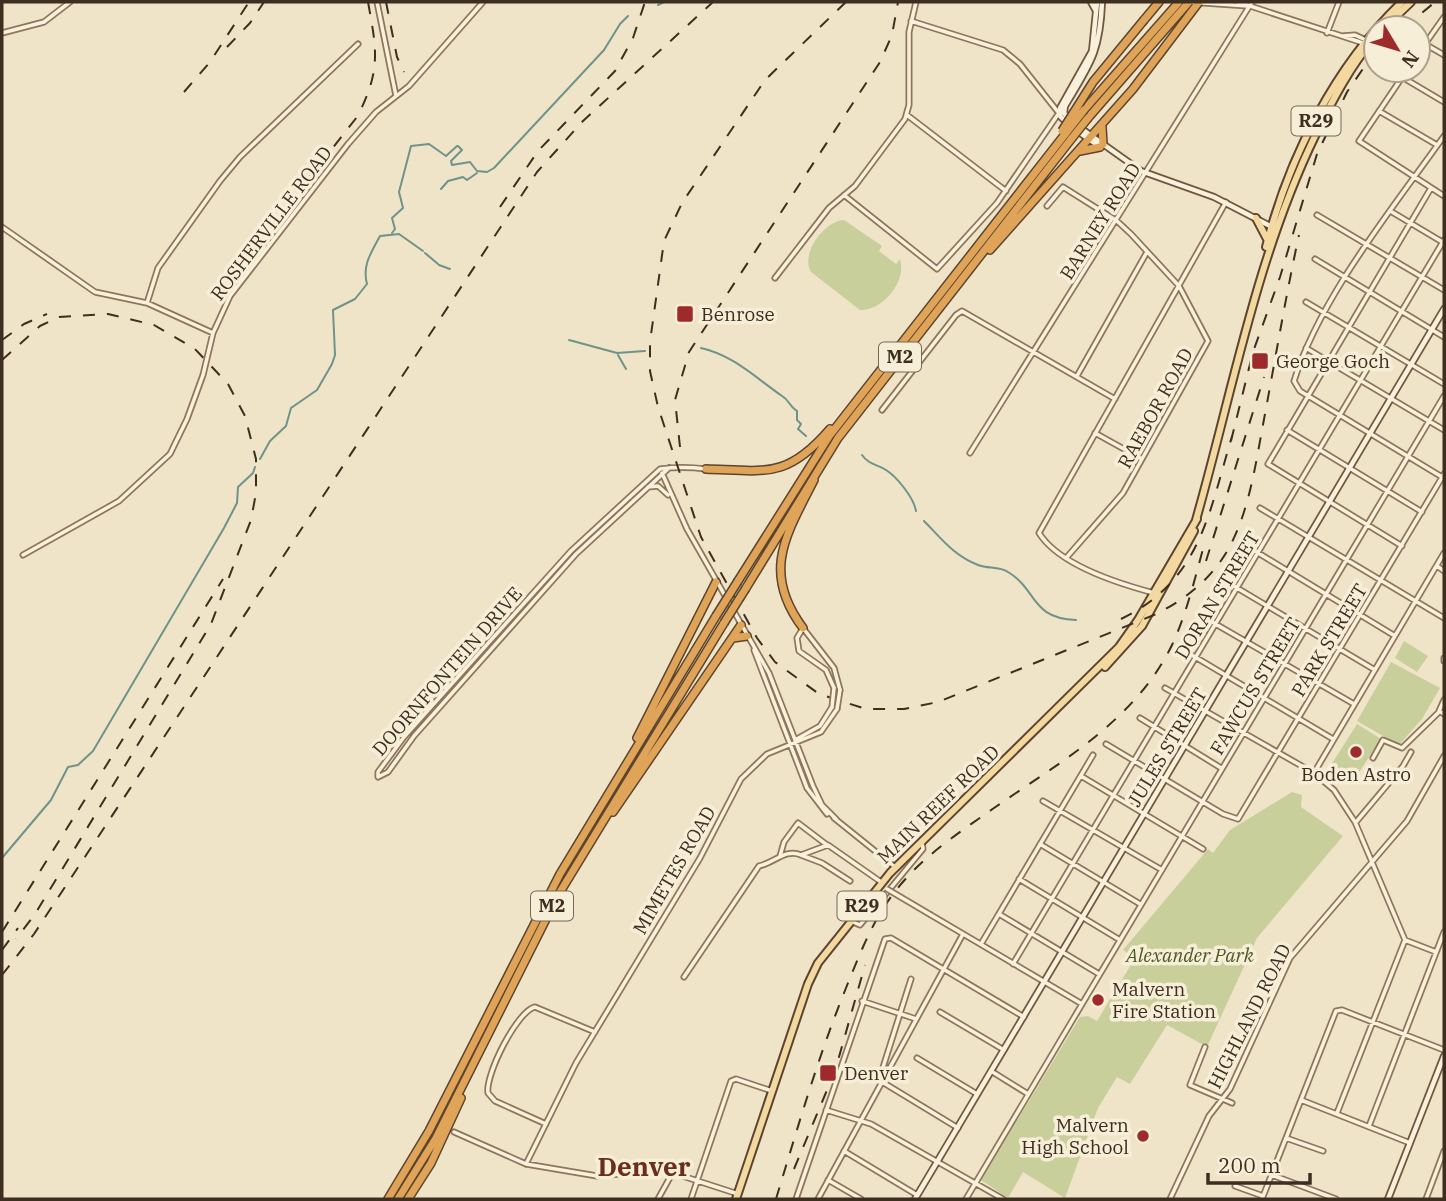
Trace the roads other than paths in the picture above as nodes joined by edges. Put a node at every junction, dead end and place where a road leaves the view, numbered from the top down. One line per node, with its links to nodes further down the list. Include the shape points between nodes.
1 (70, 2): 21 (street, via 44,22)
2 (377, 2): 30 (street)
3 (483, 2): 30 (street, ROSHERVILLE ROAD)
4 (916, 2): 20 (street)
5 (1091, 2): 17 (main road)
6 (1100, 2): 17 (main road)
7 (1108, 2): 17 (main road)
8 (1150, 2): 16 (highway)
9 (1159, 2): 16 (highway)
10 (1179, 2): 18 (highway, M2)
11 (1189, 2): 12 (street); 18 (highway, M2)
12 (1199, 2): 15 (street); 35 (highway)
13 (1237, 2): 15 (street)
14 (1339, 2): 22 (street)
15 (1251, 4): 22 (street); 42 (street, BARNEY ROAD)
16 (1150, 12): 36 (highway, bridge, via 1093,82)
17 (1099, 13): 32 (main road, via 1096,54)
18 (1173, 13): 36 (highway, M2, bridge)
19 (1444, 17): 23 (street)
20 (911, 21): 32 (street, via 1003,50); 34 (street)
21 (2, 33)
22 (1327, 33): 24 (street)
23 (1432, 34)
24 (1362, 42)
25 (358, 44): 73 (street, via 228,170 158,268)
26 (1362, 50): 52 (main road, MAIN REEF ROAD / R29, via 1324,104)
27 (1362, 52): 57 (main road, MAIN REEF ROAD / R29, via 1329,108)
28 (1397, 84): 33 (street)
29 (1414, 84): 31 (street)
30 (396, 96): 79 (street, ROSHERVILLE ROAD, via 366,123 313,186 230,296)
31 (1444, 102)
32 (1061, 110): 38 (main road); 45 (street)
33 (1378, 111): 39 (street); 43 (street, via 1361,144)
34 (907, 115): 45 (street); 46 (street)
35 (1103, 123): 38 (highway); 40 (highway)
36 (1067, 134): 71 (highway, M2); 89 (highway, M2)
37 (1444, 136): 39 (street)
38 (1091, 138): 40 (main road); 41 (highway)
39 (1437, 145): 43 (street)
40 (1103, 147): 41 (highway); 42 (main road)
41 (1079, 151): 71 (highway)
42 (1147, 174): 48 (main road); 54 (street, BARNEY ROAD)
43 (1415, 178): 44 (street); 50 (street)
44 (1431, 188): 47 (street); 55 (street)
45 (1006, 191): 46 (street, via 937,269)
46 (844, 195): 66 (street)
47 (1444, 196)
48 (1226, 202): 53 (main road); 68 (street)
49 (1047, 206): 54 (street, RAEBOR ROAD, via 1063,187)
50 (1392, 212): 55 (street); 60 (street)
51 (1317, 215): 60 (street)
52 (1273, 217): 53 (main road); 57 (main road, MAIN REEF ROAD / R29)
53 (1259, 219): 57 (main road); 58 (main road)
54 (1117, 221): 61 (street, RAEBOR ROAD); 83 (street, BARNEY ROAD)
55 (1410, 222): 59 (street); 62 (street)
56 (2, 227): 73 (street, via 95,292)
57 (1273, 227): 58 (main road, MAIN REEF ROAD / R29); 63 (main road, MAIN REEF ROAD / R29)
58 (1267, 241): 63 (main road, MAIN REEF ROAD / R29)
59 (1444, 242): 65 (street, DORAN STREET)
60 (1368, 245): 62 (street); 67 (street)
61 (1147, 251): 68 (street, RAEBOR ROAD); 86 (street)
62 (1390, 257): 65 (street); 70 (street)
63 (1266, 259): 133 (main road, MAIN REEF ROAD / R29, via 1197,519)
64 (1315, 260): 67 (street)
65 (1423, 277): 69 (street); 75 (street, DORAN STREET)
66 (775, 278)
67 (1345, 278): 70 (street); 76 (street)
68 (1179, 286): 92 (street); 104 (street, RAEBOR ROAD, via 1208,341)
69 (1444, 290)
70 (1368, 291): 75 (street); 77 (street)
71 (948, 297): 89 (highway, M2)
72 (1306, 302): 76 (street)
73 (147, 303): 79 (street)
74 (1444, 309): 78 (main road, JULES STREET)
75 (1402, 312): 78 (street); 81 (street, DORAN STREET)
76 (1325, 313): 77 (street); 82 (street)
77 (1348, 326): 81 (street); 84 (street)
78 (1432, 330): 80 (street); 85 (main road, JULES STREET)
79 (213, 332): 123 (street, ROSHERVILLE ROAD, via 203,375 170,454 118,501)
80 (1444, 337)
81 (1381, 346): 85 (street); 87 (street, DORAN STREET)
82 (1306, 348): 84 (street); 90 (street, via 1294,386)
83 (1034, 352): 86 (street); 94 (street, via 962,311); 102 (street, BARNEY ROAD)
84 (1327, 360): 87 (street); 90 (street)
85 (1412, 364): 88 (street); 93 (main road, JULES STREET)
86 (1077, 376): 92 (street)
87 (1361, 380): 93 (street); 95 (street, DORAN STREET)
88 (1444, 384)
89 (869, 391): 105 (highway, via 814,448 793,463 761,471); 142 (highway, via 824,462 781,554 784,597); 182 (highway, M2, bridge, via 812,461); 202 (highway, M2, bridge, via 815,471)
90 (1307, 396): 95 (street); 97 (street)
91 (1444, 396): 96 (street, FAWCUS STREET)
92 (1115, 399): 99 (street)
93 (1391, 399): 96 (street); 100 (main road, JULES STREET)
94 (882, 410)
95 (1340, 415): 100 (street); 101 (street, DORAN STREET)
96 (1429, 422): 98 (street); 103 (street, FAWCUS STREET)
97 (1287, 430): 101 (street); 109 (street, via 1268,465)
98 (1444, 430)
99 (1095, 433): 104 (street); 124 (street, via 1040,534)
100 (1370, 434): 103 (street); 106 (main road, JULES STREET)
101 (1320, 450): 106 (street); 109 (street, DORAN STREET)
102 (970, 453)
103 (1408, 456): 108 (street); 111 (street, FAWCUS STREET)
104 (1142, 459): 124 (street, RAEBOR ROAD, via 1114,505)
105 (706, 468): 107 (street)
106 (1350, 468): 111 (street); 113 (main road, JULES STREET)
107 (661, 471): 110 (street, DOORNFONTEIN DRIVE); 110 (street, DOORNFONTEIN DRIVE, via 571,551 404,737 378,777 388,772 576,554); 112 (street)
108 (1444, 476): 115 (street, PARK STREET)
109 (1299, 485): 113 (street); 116 (street, DORAN STREET)
110 (644, 489): 112 (street, via 658,486)
111 (1387, 490): 115 (street); 117 (street, FAWCUS STREET)
112 (672, 499): 131 (street)
113 (1328, 504): 117 (street); 118 (main road, JULES STREET)
114 (1260, 508): 116 (street)
115 (1422, 512): 120 (street, PARK STREET)
116 (1279, 519): 118 (street); 122 (street, DORAN STREET)
117 (1366, 526): 120 (street); 125 (street, FAWCUS STREET)
118 (1308, 537): 125 (street); 128 (main road, JULES STREET)
119 (1245, 545): 122 (street)
120 (1402, 546): 130 (street, PARK STREET)
121 (1444, 553): 126 (street)
122 (1258, 554): 128 (street); 132 (street, DORAN STREET)
123 (23, 555)
124 (1067, 557): 133 (street, via 1103,577)
125 (1346, 560): 130 (street); 134 (street, FAWCUS STREET)
126 (1437, 566): 127 (street); 135 (street)
127 (1444, 571)
128 (1288, 572): 134 (street); 136 (main road, JULES STREET)
129 (1222, 579): 132 (street)
130 (1381, 580): 135 (street); 138 (street, PARK STREET)
131 (716, 582): 141 (street); 182 (highway)
132 (1237, 588): 136 (street); 140 (street, DORAN STREET)
133 (1156, 594): 195 (main road, MAIN REEF ROAD / R29, via 1124,641 1090,679)
134 (1326, 594): 138 (street); 143 (street, FAWCUS STREET)
135 (1415, 601): 139 (street); 145 (street)
136 (1268, 606): 143 (street); 147 (main road, JULES STREET)
137 (1200, 615): 140 (street)
138 (1360, 615): 145 (street); 150 (street, PARK STREET)
139 (1444, 618)
140 (1217, 624): 147 (street); 151 (street, DORAN STREET)
141 (741, 625): 144 (street); 146 (highway)
142 (803, 628): 157 (street, via 834,668); 157 (street, via 797,638 799,651 826,670)
143 (1306, 629): 150 (street); 152 (street, FAWCUS STREET)
144 (747, 636): 146 (highway); 148 (street)
145 (1395, 636): 153 (street)
146 (733, 638): 202 (highway)
147 (1246, 641): 152 (street); 154 (main road, JULES STREET)
148 (752, 645): 169 (street, via 769,673); 170 (street)
149 (1180, 648): 151 (street)
150 (1340, 649): 153 (street); 155 (street, PARK STREET)
151 (1197, 657): 154 (street); 158 (street, DORAN STREET)
152 (1285, 663): 155 (street); 159 (street, FAWCUS STREET)
153 (1375, 670): 161 (street)
154 (1226, 676): 159 (street); 162 (main road, JULES STREET)
155 (1319, 683): 161 (street); 165 (street, PARK STREET)
156 (1165, 688): 158 (street)
157 (837, 689): 169 (street, MIMETES ROAD, bridge, via 835,708 817,729)
158 (1175, 694): 162 (street); 166 (street, DORAN STREET)
159 (1265, 698): 165 (street); 167 (street, FAWCUS STREET)
160 (1444, 700): 163 (street)
161 (1354, 704): 168 (street)
162 (1205, 711): 167 (street); 172 (main road, JULES STREET)
163 (1442, 713): 177 (street, via 1402,748 1383,740)
164 (1140, 718): 166 (street)
165 (1298, 719): 168 (street); 174 (street, PARK STREET)
166 (1155, 727): 172 (street); 178 (street, DORAN STREET)
167 (1243, 733): 174 (street); 179 (street, FAWCUS STREET)
168 (1333, 739): 180 (street)
169 (796, 742): 170 (street, MIMETES ROAD); 189 (street, via 819,799)
170 (790, 744): 189 (street, via 813,798); 237 (street, MIMETES ROAD, via 762,758 741,779 700,858)
171 (1106, 744): 178 (street)
172 (1185, 745): 179 (street); 183 (main road, JULES STREET)
173 (1411, 752): 190 (street)
174 (1278, 754): 180 (street); 186 (street, PARK STREET, via 1236,820)
175 (1093, 755): 181 (street)
176 (1444, 756): 200 (street, HIGHLAND ROAD, via 1410,817)
177 (1373, 758)
178 (1134, 761): 183 (street); 184 (street, DORAN STREET)
179 (1222, 768): 186 (street, FAWCUS STREET)
180 (1314, 773): 190 (street, via 1338,794)
181 (1081, 776): 184 (street); 187 (street)
182 (617, 779): 277 (highway, M2, via 544,903 429,1131)
183 (1164, 779): 186 (street); 188 (main road, JULES STREET)
184 (1114, 795): 188 (street); 191 (street, DORAN STREET)
185 (1043, 801): 187 (street)
186 (1202, 801): 192 (street, FAWCUS STREET)
187 (1060, 811): 191 (street); 193 (street)
188 (1144, 813): 192 (street); 196 (main road, JULES STREET)
189 (836, 819): 203 (street)
190 (1355, 822): 200 (street)
191 (1093, 830): 196 (street); 201 (street, DORAN STREET)
192 (1182, 836): 197 (street); 204 (street, FAWCUS STREET)
193 (1040, 844): 201 (street); 205 (street)
194 (828, 845): 198 (street); 199 (street, via 798,823); 207 (street)
195 (922, 845): 203 (main road, MAIN REEF ROAD / R29); 209 (street)
196 (1124, 848): 204 (street); 208 (main road, JULES STREET)
197 (1203, 849)
198 (801, 855): 199 (street); 206 (street)
199 (780, 856): 226 (street, via 757,867)
200 (1372, 861): 219 (street); 251 (street, HIGHLAND ROAD, via 1290,958)
201 (1072, 864): 208 (street); 210 (street, DORAN STREET)
202 (575, 866): 235 (highway, M2)
203 (895, 867): 207 (main road, MAIN REEF ROAD / R29)
204 (1162, 870): 211 (street, FAWCUS STREET)
205 (1019, 879): 210 (street); 212 (street)
206 (850, 881)
207 (881, 882): 214 (main road, MAIN REEF ROAD / R29)
208 (1104, 882): 211 (street); 213 (main road, JULES STREET)
209 (887, 889): 214 (street, via 860,925); 217 (street, bridge)
210 (1052, 898): 213 (street); 216 (street, DORAN STREET)
211 (1141, 905): 218 (street, FAWCUS STREET)
212 (999, 914): 216 (street); 220 (street)
213 (1083, 917): 218 (street); 221 (main road, JULES STREET)
214 (852, 920): 248 (main road, MAIN REEF ROAD / R29, via 809,980)
215 (1444, 932): 222 (street)
216 (1032, 933): 221 (street); 223 (street, DORAN STREET)
217 (963, 934): 220 (street); 224 (street)
218 (1120, 940): 225 (street, FAWCUS STREET)
219 (1405, 940): 222 (street); 236 (street)
220 (981, 944): 223 (street)
221 (1062, 952): 225 (street); 228 (main road, JULES STREET)
222 (1436, 952): 238 (street)
223 (1013, 964): 228 (street)
224 (944, 969): 229 (street, via 891,938 880,944); 233 (street); 234 (street)
225 (1100, 974): 230 (street, FAWCUS STREET)
226 (684, 977)
227 (911, 979): 232 (street)
228 (1044, 982): 230 (street); 233 (main road, JULES STREET)
229 (862, 1001): 232 (street); 254 (street)
230 (1082, 1004): 250 (street, FAWCUS STREET)
231 (940, 1012): 241 (street)
232 (900, 1013): 234 (street); 244 (street)
233 (1024, 1017): 241 (main road, JULES STREET)
234 (916, 1019): 245 (street)
235 (494, 1022): 278 (highway, M2, via 436,1138); 279 (highway, via 448,1128)
236 (1373, 1022): 238 (street); 252 (street, via 1338,1010); 255 (street)
237 (594, 1032): 257 (street, MIMETES ROAD); 257 (street, via 541,1008 527,1009 488,1078 488,1093 495,1101)
238 (1405, 1034): 240 (street); 258 (street)
239 (1205, 1047): 251 (street, via 1190,1083)
240 (1444, 1049)
241 (1004, 1050): 246 (main road, JULES STREET)
242 (1444, 1056): 262 (main road)
243 (916, 1058): 249 (street)
244 (883, 1065): 245 (street); 247 (street)
245 (890, 1067): 247 (street)
246 (991, 1071): 249 (main road, JULES STREET); 250 (street)
247 (882, 1083): 256 (street); 259 (street)
248 (772, 1091): 270 (street, via 736,1079 729,1085); 274 (main road, MAIN REEF ROAD / R29)
249 (977, 1094): 259 (main road, JULES STREET)
250 (1029, 1094): 272 (street, FAWCUS STREET)
251 (1224, 1099): 253 (street); 287 (street, HIGHLAND ROAD, via 1208,1118)
252 (1301, 1100): 255 (street); 261 (street)
253 (1232, 1103)
254 (826, 1110): 256 (street); 282 (street)
255 (1337, 1113): 258 (street)
256 (861, 1120): 265 (street); 266 (street)
257 (546, 1124): 267 (street, MIMETES ROAD)
258 (1369, 1126): 262 (street)
259 (958, 1128): 266 (main road, JULES STREET)
260 (454, 1132): 267 (street)
261 (1286, 1138): 263 (street); 269 (street)
262 (1410, 1143): 289 (main road)
263 (1323, 1151)
264 (1444, 1151): 290 (street)
265 (844, 1152): 271 (street); 275 (street)
266 (938, 1161): 272 (street); 275 (main road, JULES STREET)
267 (526, 1164): 268 (street, via 597,1177)
268 (673, 1172): 270 (street); 280 (street)
269 (1272, 1175): 276 (street); 288 (street)
270 (698, 1180): 274 (street); 281 (street)
271 (828, 1180): 283 (street); 284 (street)
272 (976, 1183): 285 (street, FAWCUS STREET); 286 (street)
273 (1235, 1186): 276 (street)
274 (737, 1196)
275 (916, 1197)
276 (1263, 1198)
277 (388, 1199)
278 (398, 1199)
279 (408, 1199)
280 (658, 1199)
281 (691, 1199)
282 (796, 1199)
283 (818, 1199)
284 (861, 1199)
285 (966, 1199)
286 (1003, 1199)
287 (1170, 1199)
288 (1336, 1199)
289 (1388, 1199)
290 (1426, 1199)

